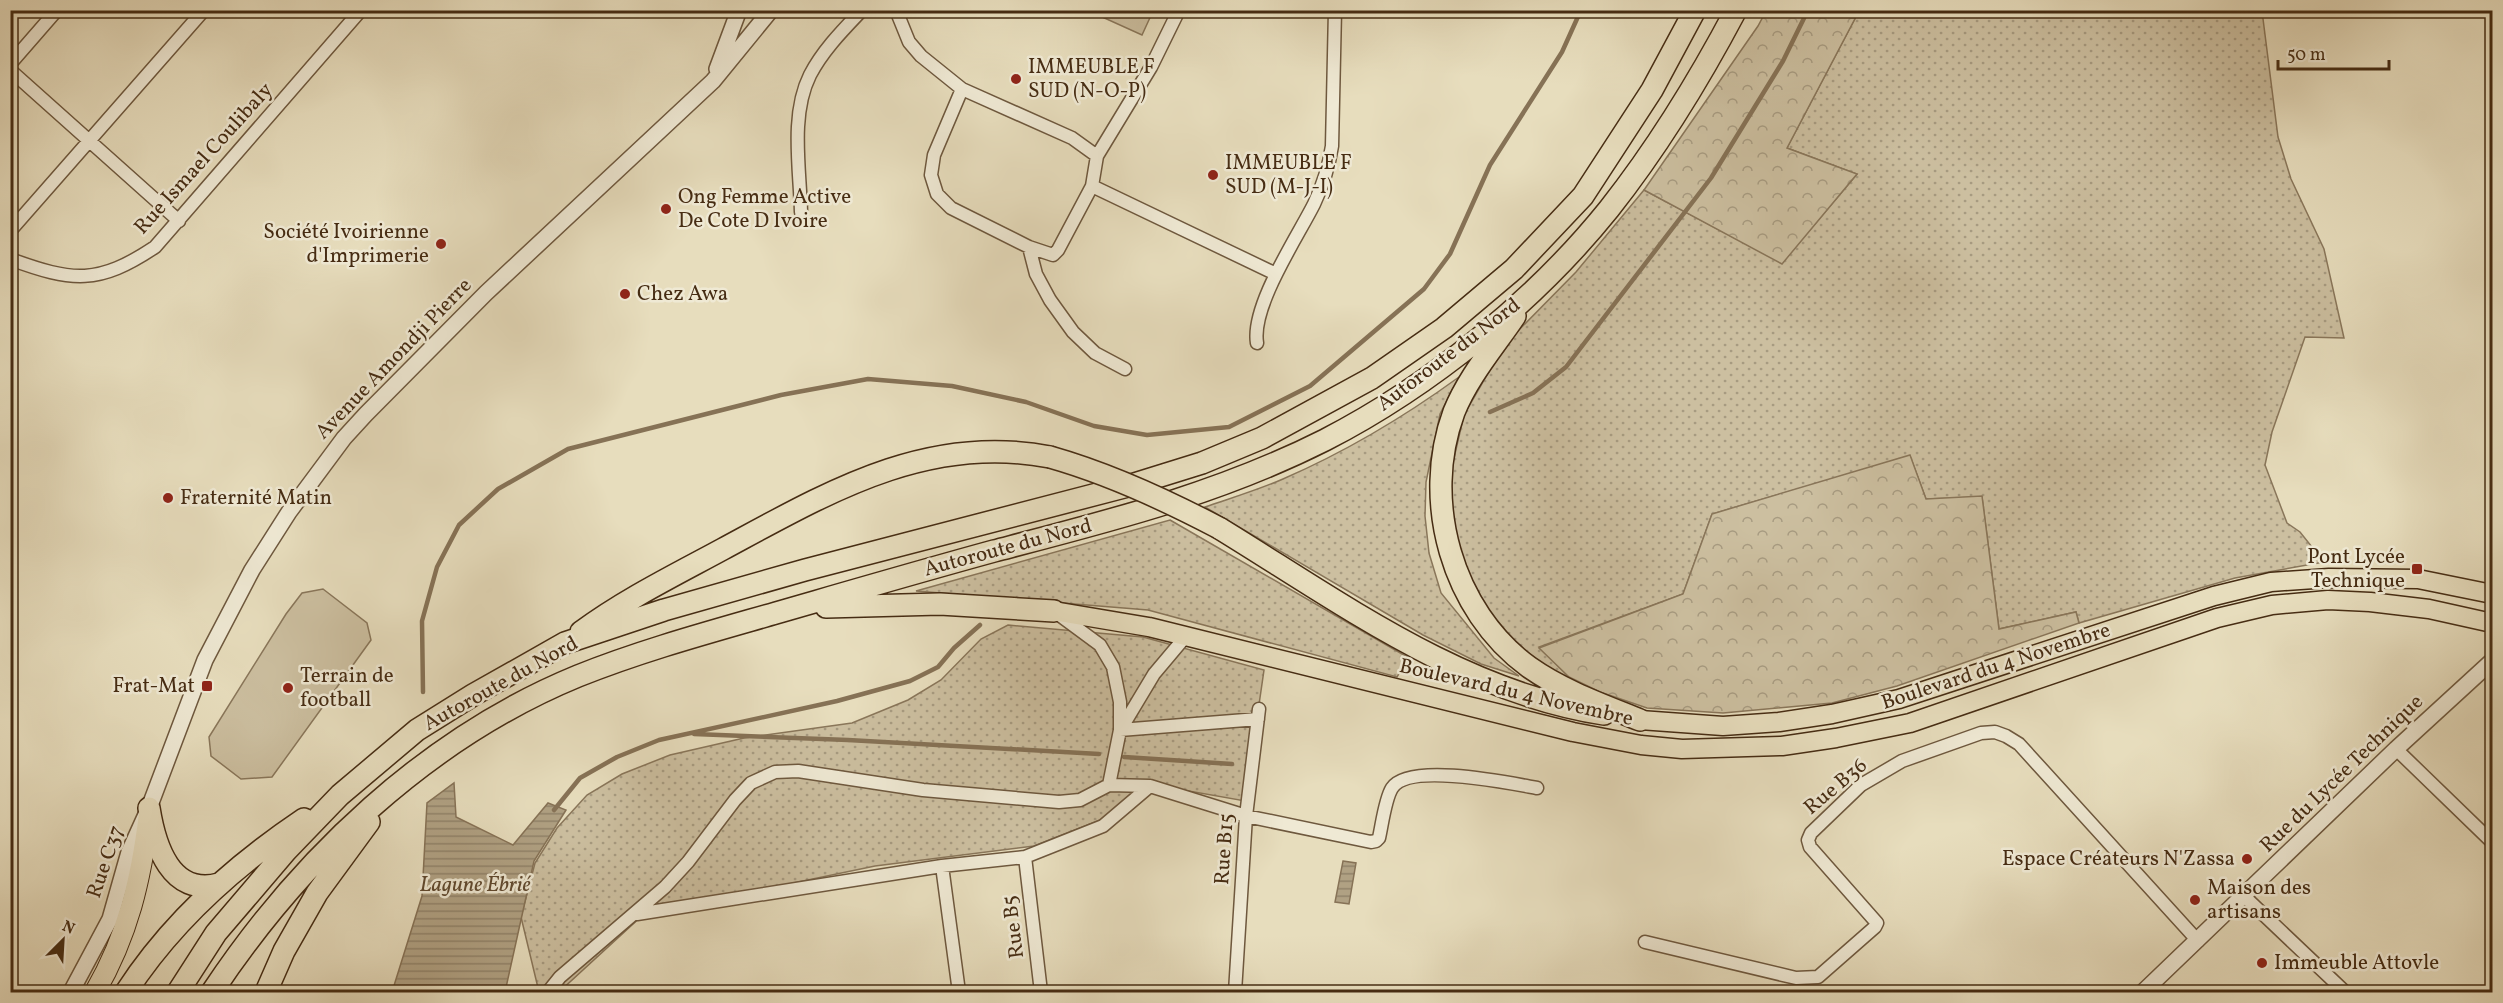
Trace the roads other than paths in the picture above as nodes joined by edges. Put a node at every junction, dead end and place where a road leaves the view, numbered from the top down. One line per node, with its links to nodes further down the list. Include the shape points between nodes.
1 (57, 10): 12 (street)
2 (204, 10): 16 (street)
3 (361, 10): 20 (street, Rue Ismael Coulibaly)
4 (739, 10): 14 (street)
5 (771, 10): 14 (street, Avenue Amondji Pierre)
6 (862, 10): 19 (street, via 823,56 802,96)
7 (896, 10): 15 (street, via 909,42)
8 (1179, 10): 17 (street, via 1151,67)
9 (1335, 10): 24 (street, via 1329,164 1315,201)
10 (1695, 10): 33 (highway, Autoroute du Nord, via 1652,90 1583,196 1514,269 1444,328 1314,412 1262,438 1170,473 664,610)
11 (1736, 10): 25 (highway, Autoroute du Nord, via 1679,111 1642,166 1606,213)
12 (10, 63)
13 (10, 70): 16 (street)
14 (712, 81): 44 (street, Avenue Amondji Pierre, via 486,293 366,414 323,466 252,570 205,660)
15 (962, 89): 17 (street, via 1072,138); 22 (street, via 934,155 931,174 937,194 951,208)
16 (89, 139): 20 (street); 21 (street)
17 (1097, 156): 18 (street)
18 (1092, 186): 22 (street, via 1053,255); 24 (street)
19 (801, 212)
20 (179, 221): 23 (street, Rue Ismael Coulibaly, via 155,247 106,273 51,274)
21 (10, 231)
22 (1029, 247): 27 (street, via 1036,274 1073,332 1095,352)
23 (10, 259)
24 (1276, 274): 26 (street, via 1255,330)
25 (1528, 295): 29 (highway, Autoroute du Nord, via 1460,352 1382,408 1272,465 1202,493 1128,516); 36 (highway, via 1475,372 1455,412 1442,473 1446,541 1474,606 1509,651 1562,686)
26 (1257, 343)
27 (1125, 369)
28 (2493, 594): 36 (main road, Boulevard du 4 Novembre, via 2418,579 2271,582 2214,596 1899,699 1832,714 1723,726)
29 (789, 609): 30 (highway, via 940,604); 42 (highway, Autoroute du Nord, via 669,644 577,677 487,723)
30 (1054, 611): 32 (main road, Boulevard du 4 Novembre); 37 (street, via 1100,645 1113,667 1120,702)
31 (2493, 623): 32 (main road, Boulevard du 4 Novembre, via 2429,609 2370,602 2328,600 2262,607 2217,618 1910,723 1782,746 1723,749 1641,745 1574,732)
32 (1186, 636): 37 (street, via 1154,674)
33 (565, 644): 36 (highway, bridge, via 614,608 854,482 928,458 993,451 1050,457 1116,478 1159,497 1219,528 1417,648 1474,676 1579,710); 43 (highway, Autoroute du Nord, via 417,730)
34 (2493, 661): 35 (street, Rue du Lycée Technique)
35 (2486, 671): 38 (street, Rue du Lycée Technique)
36 (1640, 720)
37 (1120, 730): 39 (street); 45 (street, Rue B15, via 1259,714)
38 (2397, 748): 46 (street); 50 (street, Rue du Lycée Technique)
39 (1109, 785): 40 (street); 51 (street, via 1080,800 1059,802 923,790 798,771 776,772 751,783 688,862)
40 (1150, 786): 45 (street); 47 (street, via 1103,826)
41 (1537, 788): 45 (street, via 1454,775 1418,776 1399,782 1391,789 1376,842)
42 (391, 791): 59 (highway, Autoroute du Nord, via 306,870 238,953); 60 (highway, via 317,893 284,951)
43 (340, 795): 49 (highway, via 274,839); 58 (highway, Autoroute du Nord, via 285,851 216,933)
44 (149, 808): 49 (highway, via 160,848 177,877 205,888); 55 (street, Rue C37, via 129,852 110,919); 56 (highway, via 136,894 115,953)
45 (1246, 816): 64 (street, Rue B15)
46 (2493, 842)
47 (1025, 856): 48 (street); 63 (street, Rue B5)
48 (942, 866): 51 (street); 62 (street)
49 (219, 884): 57 (highway, via 169,933)
50 (2245, 897): 52 (street, Rue du Lycée Technique); 54 (street)
51 (635, 914): 61 (street, via 560,977)
52 (2198, 941): 53 (street, Rue B36, via 2019,744 1995,732 1981,733 1902,761 1861,785 1811,832 1810,847 1876,923 1818,977 1796,978); 65 (street, Rue du Lycée Technique)
53 (1645, 942)
54 (2343, 990)
55 (70, 993)
56 (94, 993)
57 (126, 993)
58 (178, 993)
59 (212, 993)
60 (266, 993)
61 (548, 993)
62 (959, 993)
63 (1041, 993)
64 (1235, 993)
65 (2144, 993)

